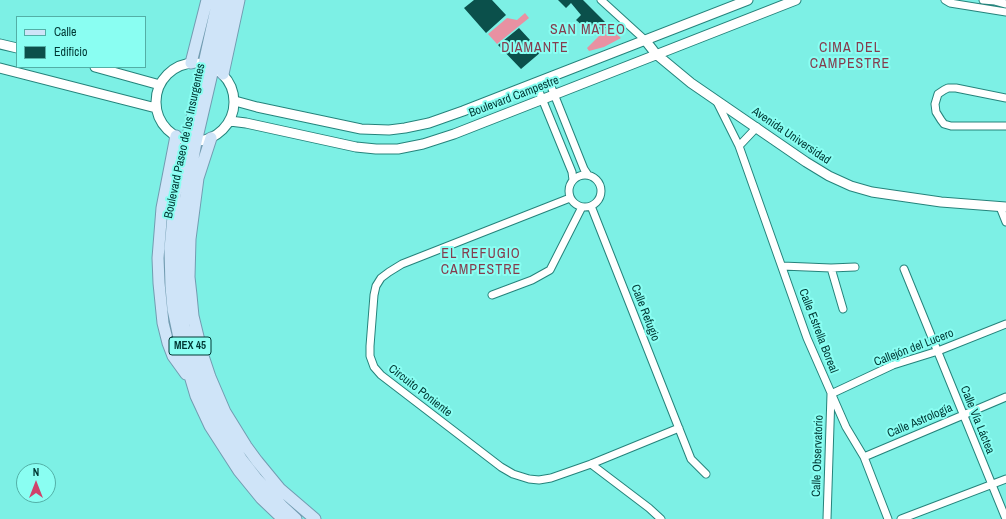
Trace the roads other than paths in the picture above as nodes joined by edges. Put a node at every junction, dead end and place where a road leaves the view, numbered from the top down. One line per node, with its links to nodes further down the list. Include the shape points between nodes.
1 (207, 0): 16 (main road)
2 (218, 0): 17 (main road, Boulevard Paseo de los Insurgentes / MEX 45)
3 (229, 0): 17 (main road, Boulevard Paseo de los Insurgentes / MEX 45)
4 (239, 0): 20 (main road)
5 (601, 0): 12 (street, Avenida Universidad)
6 (748, 0): 12 (street, Boulevard Campestre)
7 (796, 0): 15 (street, Boulevard Campestre)
8 (945, 0): 11 (street)
9 (983, 0): 10 (street)
10 (1006, 4)
11 (1006, 12)
12 (645, 40): 15 (street, Avenida Universidad); 21 (street, Boulevard Campestre)
13 (0, 44): 14 (street)
14 (16, 48)
15 (656, 54): 24 (street, Boulevard Campestre); 27 (street, Avenida Universidad)
16 (191, 63): 17 (street); 23 (street, via 178,66 167,74)
17 (208, 65): 20 (street); 35 (main road, Boulevard Paseo de los Insurgentes / MEX 45)
18 (0, 68): 29 (street)
19 (99, 68): 23 (street)
20 (223, 74): 28 (street, via 232,89)
21 (548, 79): 22 (street, Boulevard Campestre); 24 (street)
22 (536, 84): 26 (street); 28 (street, Boulevard Campestre, via 429,123 389,130 351,127)
23 (160, 85): 29 (street, via 156,96)
24 (554, 95): 26 (street, Boulevard Campestre); 37 (street)
25 (1006, 98): 31 (street, via 948,88 938,94 935,104 936,112 944,124)
26 (542, 99): 30 (street, Boulevard Campestre, via 454,134 398,149 356,147); 38 (street)
27 (716, 100): 32 (street, Avenida Universidad); 36 (street, Calle Estrella Boreal)
28 (235, 101): 30 (street)
29 (156, 108): 33 (street, via 163,124)
30 (230, 121): 34 (street, via 222,131)
31 (1006, 126)
32 (757, 127): 36 (street); 42 (street, Avenida Universidad, via 829,176 851,186 872,192 941,202)
33 (176, 136): 35 (street); 51 (main road, via 162,208 158,258 160,304)
34 (211, 138): 35 (street); 52 (main road, via 198,178 190,239 193,316)
35 (191, 141): 52 (main road, Boulevard Paseo de los Insurgentes / MEX 45, via 179,241 179,286 184,326)
36 (739, 146): 44 (street, Calle Estrella Boreal)
37 (588, 175): 38 (street); 40 (street, via 598,181 602,192 597,203)
38 (573, 180): 39 (street, via 569,188)
39 (570, 198): 41 (street); 60 (street, Circuito Poniente, via 402,264 389,272 376,286 370,356 374,367 381,375 501,468 513,474 539,480)
40 (591, 206): 41 (street); 58 (street, Calle Refugio)
41 (582, 207): 48 (street, via 550,270 532,280)
42 (1003, 207): 43 (street)
43 (1006, 222)
44 (782, 266): 46 (street); 55 (street, Calle Estrella Boreal, via 807,338)
45 (855, 267): 46 (street)
46 (831, 268): 49 (street)
47 (904, 269): 53 (street, Calle Vía Láctea)
48 (492, 295)
49 (843, 309)
50 (1006, 324): 53 (street, Callejón del Lucero)
51 (168, 343): 52 (main road, via 172,347); 54 (main road, via 180,367)
52 (190, 343): 54 (main road, Boulevard Paseo de los Insurgentes / MEX 45); 66 (main road, Boulevard Paseo de los Insurgentes / MEX 45, via 210,403 230,442 256,478); 67 (main road, via 210,377 225,412 257,461 280,489)
53 (938, 351): 55 (street, Callejón del Lucero, via 894,365); 57 (street, Calle Vía Láctea)
54 (190, 379): 65 (main road, Boulevard Paseo de los Insurgentes / MEX 45, via 202,411 228,456 257,494)
55 (831, 394): 59 (street, Calle Estrella Boreal, via 846,427); 69 (street, Calle Observatorio)
56 (1006, 397): 57 (street, Calle Astrología)
57 (963, 414): 59 (street, Calle Astrología); 63 (street, Calle Vía Láctea)
58 (679, 428): 60 (street, Circuito Poniente); 61 (street, Calle Refugio, via 691,459)
59 (864, 457): 70 (street, Calle Estrella Boreal)
60 (591, 464): 68 (street)
61 (706, 474)
62 (1006, 479): 63 (street)
63 (992, 485): 64 (street, Calle Vía Láctea); 71 (street)
64 (1005, 515)
65 (283, 519)
66 (296, 519)
67 (315, 519)
68 (661, 519)
69 (827, 519)
70 (888, 519)
71 (901, 519)

